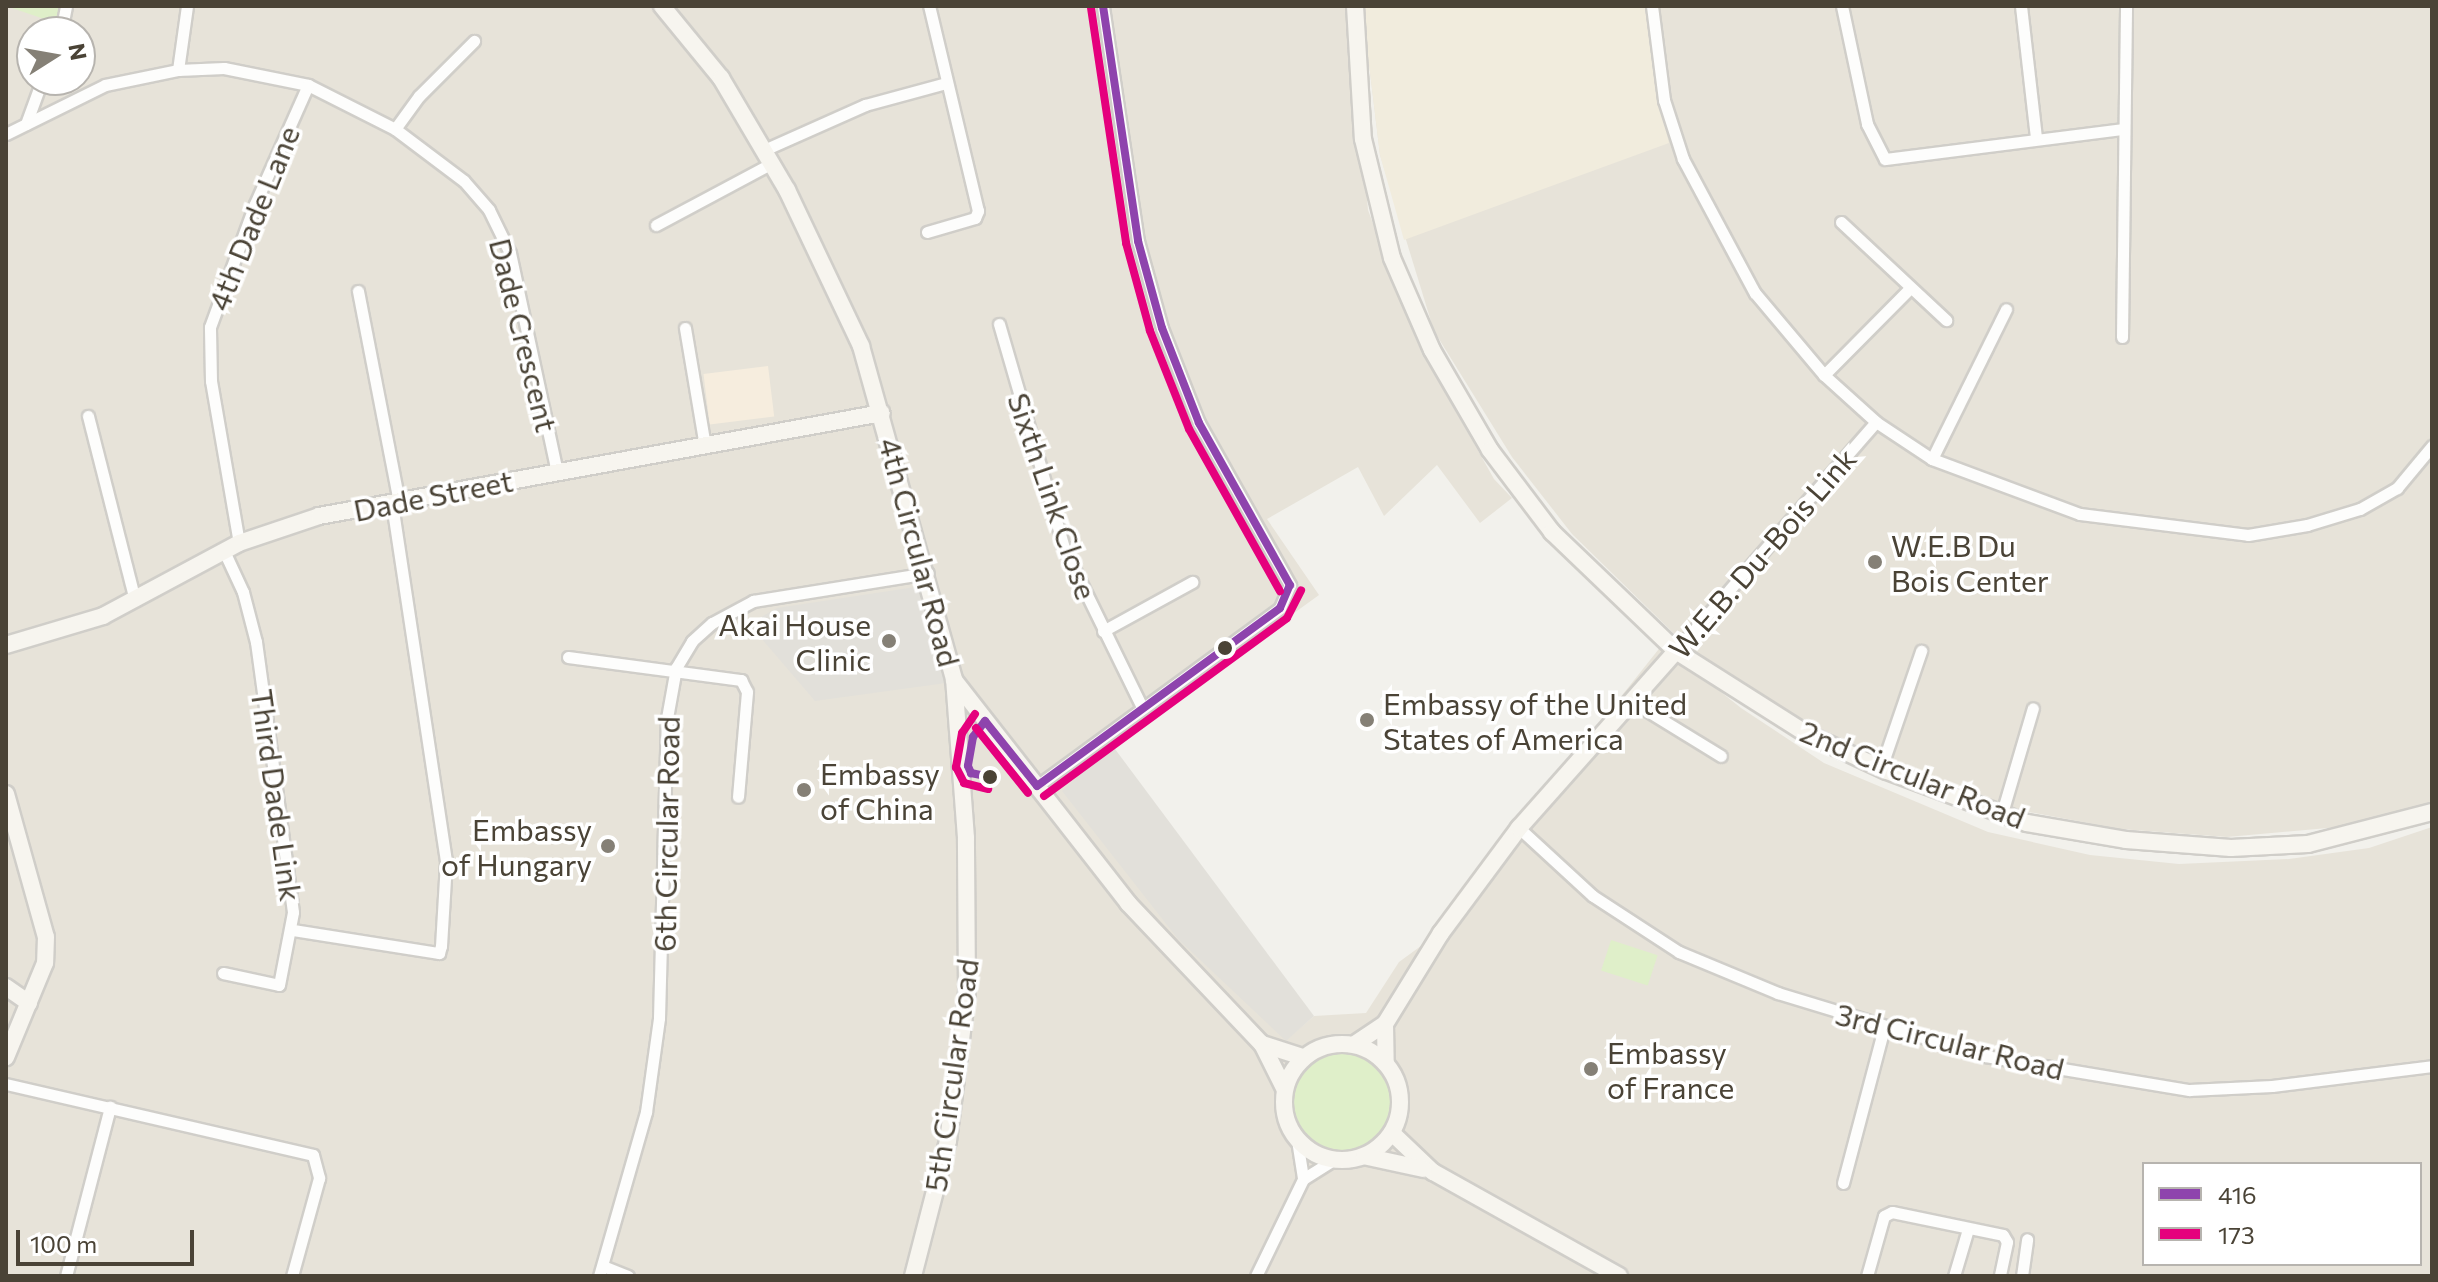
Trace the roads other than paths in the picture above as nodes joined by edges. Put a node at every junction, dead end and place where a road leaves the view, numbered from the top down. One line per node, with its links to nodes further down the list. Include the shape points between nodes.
1 (187, 6): 11 (street)
2 (662, 6): 20 (street, 4th Circular Road, via 721,78)
3 (929, 6): 12 (street)
4 (1103, 6): 53 (street, via 1138,241 1162,328 1199,423 1290,585 1280,608)
5 (1355, 6): 47 (street, 2nd Circular Road, via 1363,139 1392,258 1432,350 1490,450 1552,532)
6 (1652, 6): 31 (street, via 1664,100 1683,159 1755,293)
7 (1842, 6): 19 (street, via 1867,124 1885,159)
8 (2021, 6): 19 (street)
9 (2126, 6): 17 (street)
10 (474, 41): 16 (street, via 419,96)
11 (178, 70): 13 (street, Dade Crescent, via 260,72); 15 (street, Dade Crescent, via 105,85)
12 (946, 83): 20 (street, via 865,105); 23 (street, via 978,211 975,218)
13 (308, 85): 16 (street, Dade Crescent); 40 (street, 4th Dade Lane, via 255,204 210,327 211,381)
14 (36, 96): 15 (street)
15 (26, 124): 18 (street, Dade Crescent)
16 (395, 129): 38 (street, Dade Crescent, via 464,181 489,210 510,253)
17 (2122, 129): 19 (street); 30 (street)
18 (6, 134)
19 (2036, 137)
20 (768, 156): 22 (street); 32 (street, 4th Circular Road, via 861,346)
21 (1841, 222): 24 (street)
22 (656, 225)
23 (927, 232)
24 (1910, 288): 27 (street); 31 (street)
25 (358, 291): 39 (street)
26 (2006, 309): 37 (street)
27 (1946, 320)
28 (999, 324): 45 (street, Sixth Link Close, via 1064,548)
29 (685, 328): 35 (street)
30 (2122, 337)
31 (1824, 375): 34 (street)
32 (882, 413): 35 (street, Dade Street); 42 (street, 4th Circular Road)
33 (88, 416): 44 (street)
34 (1876, 422): 37 (street); 47 (street, W.E.B. Du-Bois Link)
35 (705, 446): 38 (street, Dade Street)
36 (2432, 446): 37 (street, via 2397,488 2360,509 2248,535 2080,514)
37 (1932, 459)
38 (557, 472): 39 (street, Dade Street)
39 (395, 503): 40 (street, Dade Street, via 319,516); 63 (street, via 446,861 441,946 439,953)
40 (239, 543): 41 (street, Dade Street)
41 (224, 551): 44 (street, Dade Street); 63 (street, Third Dade Link, via 243,592 256,642 289,867)
42 (928, 573): 50 (street, 6th Circular Road, via 753,601 712,623 692,641); 51 (street, 4th Circular Road)
43 (1192, 582): 45 (street)
44 (135, 600): 46 (street, Dade Street, via 79,626)
45 (1103, 631): 53 (street, Sixth Link Close)
46 (6, 645)
47 (1676, 651): 52 (street, W.E.B. Du-Bois Link); 56 (street, 2nd Circular Road, via 1758,706)
48 (1921, 651): 56 (street)
49 (568, 657): 50 (street)
50 (676, 668): 59 (street, via 741,680 747,692); 87 (street, 6th Circular Road, via 667,718 659,1018 646,1112)
51 (954, 680): 57 (street, 4th Circular Road); 91 (street, 5th Circular Road, via 966,838 967,992 948,1141)
52 (1633, 702): 55 (street); 62 (street, W.E.B. Du-Bois Link)
53 (1141, 705): 57 (street)
54 (2033, 708): 61 (street)
55 (1721, 756)
56 (1881, 768): 61 (street, 2nd Circular Road)
57 (1037, 786): 69 (street, 4th Circular Road, via 1128,903)
58 (6, 794): 66 (street, via 46,937 45,963)
59 (738, 797)
60 (2432, 812): 61 (street, 2nd Circular Road, via 2308,844 2231,848 2086,835)
61 (2002, 813)
62 (1519, 828): 67 (street, W.E.B. Du-Bois Link, via 1441,933); 68 (street, 3rd Circular Road, via 1593,896 1679,952 1778,993)
63 (293, 930): 64 (street, Third Dade Link, via 279,985)
64 (223, 973)
65 (6, 987): 66 (street)
66 (29, 1003): 71 (street)
67 (1385, 1024): 70 (street, W.E.B. Du-Bois Link); 73 (street)
68 (1884, 1028): 74 (street, 3rd Circular Road, via 1985,1056 2189,1090 2272,1086); 84 (street)
69 (1262, 1044): 72 (street, 4th Circular Road); 76 (street, 4th Circular Road)
70 (1355, 1044): 72 (street, via 1337,1043); 73 (street)
71 (6, 1057)
72 (1303, 1057): 76 (street)
73 (1386, 1063): 78 (street, via 1400,1097)
74 (2432, 1066)
75 (6, 1084): 77 (street)
76 (1284, 1088): 79 (street, via 1288,1125)
77 (110, 1107): 88 (street); 89 (street, via 307,1152 318,1161 319,1178)
78 (1392, 1133): 80 (street); 82 (street)
79 (1297, 1140): 81 (street); 83 (street)
80 (1364, 1156): 81 (street); 82 (street)
81 (1334, 1160): 83 (street)
82 (1433, 1172): 93 (street)
83 (1303, 1179): 92 (street)
84 (1843, 1183)
85 (1968, 1229): 94 (street, via 1888,1213); 95 (street); 96 (street, via 2006,1238)
86 (2027, 1239): 97 (street)
87 (601, 1271): 90 (street)
88 (66, 1276)
89 (292, 1276)
90 (628, 1276)
91 (913, 1276)
92 (1256, 1276)
93 (1619, 1276)
94 (1867, 1276)
95 (1954, 1276)
96 (2000, 1276)
97 (2022, 1276)

